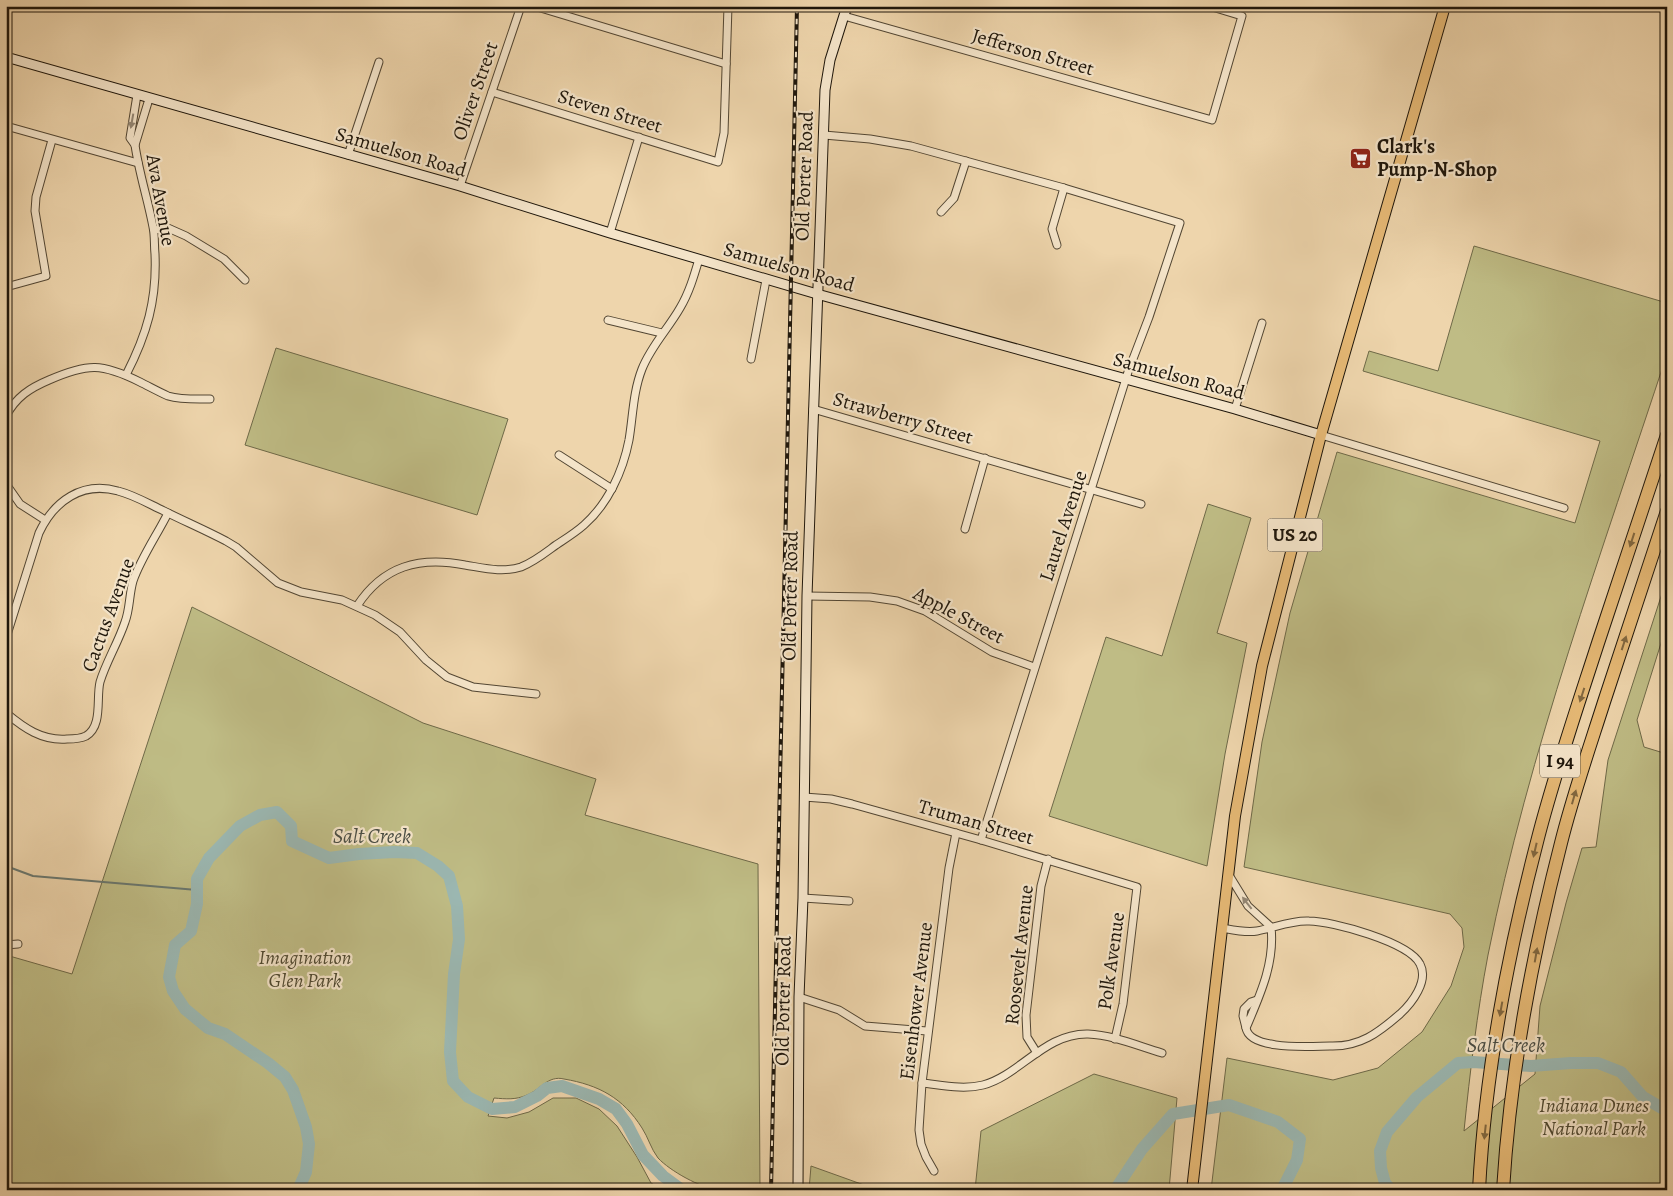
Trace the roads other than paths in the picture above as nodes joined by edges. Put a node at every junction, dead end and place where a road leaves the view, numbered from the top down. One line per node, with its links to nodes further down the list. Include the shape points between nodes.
1 (521, 6): 11 (street, Oliver Street)
2 (534, 6): 10 (street)
3 (728, 6): 10 (street)
4 (847, 6): 7 (street, Old Porter Road)
5 (1210, 6): 7 (street, Jefferson Street, via 1242,16 1212,120)
6 (1445, 6): 44 (main road, US 20)
7 (844, 16): 15 (street, Old Porter Road, via 830,60 825,90)
8 (6, 57): 12 (street, Samuelson Road)
9 (379, 62): 19 (street)
10 (726, 64): 16 (street, Steven Street, via 724,133 718,162)
11 (492, 92): 16 (street, Steven Street); 22 (street, Oliver Street)
12 (137, 95): 13 (street, Samuelson Road); 18 (street, Ava Avenue, one-way to 18, via 130,138)
13 (149, 99): 18 (street, Ava Avenue); 19 (street, Samuelson Road)
14 (6, 126): 17 (street)
15 (824, 136): 20 (street, via 888,141); 32 (street, Old Porter Road)
16 (639, 137): 26 (street)
17 (52, 140): 21 (street); 31 (street, via 35,211 46,276)
18 (135, 145): 21 (street, Ava Avenue)
19 (348, 155): 22 (street, Samuelson Road)
20 (966, 161): 23 (street); 24 (street, via 954,198)
21 (138, 163): 25 (street, Ava Avenue)
22 (460, 186): 26 (street, Samuelson Road)
23 (1064, 188): 27 (street, via 1052,229); 38 (street, Laurel Avenue, via 1180,223)
24 (942, 212)
25 (154, 230): 29 (street, via 173,230 189,238 224,259); 37 (street, Ava Avenue, via 156,273 153,305 142,341)
26 (610, 233): 28 (street, Samuelson Road)
27 (1057, 246)
28 (699, 259): 30 (street, Samuelson Road); 35 (street, via 688,292)
29 (245, 280)
30 (766, 280): 32 (street, Samuelson Road); 36 (street)
31 (6, 287)
32 (817, 294): 38 (street, Samuelson Road); 40 (street, Old Porter Road)
33 (608, 320): 35 (street)
34 (1262, 323): 41 (street)
35 (662, 333): 48 (street, via 642,368 633,403 629,440)
36 (751, 359)
37 (126, 375): 39 (street, via 168,396); 42 (street, via 99,367 69,371 25,391)
38 (1126, 380): 41 (street, Samuelson Road); 49 (street, Laurel Avenue)
39 (210, 398)
40 (813, 409): 46 (street, Strawberry Street); 56 (street, Old Porter Road)
41 (1236, 409): 44 (street, Samuelson Road)
42 (6, 416)
43 (1667, 435): 83 (highway, I 94, one-way to 83, via 1543,820 1514,938 1497,1034)
44 (1321, 436): 51 (street, Samuelson Road); 66 (main road, US 20, via 1262,666 1237,806)
45 (559, 455): 48 (street)
46 (985, 458): 49 (street, Strawberry Street); 55 (street, Strawberry Street)
47 (6, 484): 54 (street, via 20,504)
48 (612, 489): 57 (street, via 596,514 583,526 533,561 511,570 451,562 408,565 380,578)
49 (1092, 490): 50 (street, Strawberry Street); 59 (street, Laurel Avenue)
50 (1141, 504)
51 (1564, 508)
52 (1667, 511): 84 (highway, I 94, one-way to 52, via 1521,1038 1538,942 1561,842)
53 (168, 514): 54 (street, via 118,491 96,488 68,497); 57 (street, via 236,547 278,583); 61 (street, Cactus Avenue, via 133,583 125,623 101,681 97,717 91,731 79,738 49,738 29,731)
54 (45, 520): 58 (street)
55 (965, 529)
56 (807, 596): 59 (street, Apple Street, via 870,597 905,603 925,611 992,652); 62 (street, Old Porter Road)
57 (357, 606): 60 (street, via 400,632 446,677 473,687)
58 (6, 638)
59 (1034, 667): 64 (street, Laurel Avenue)
60 (536, 694)
61 (6, 713)
62 (804, 797): 63 (street, Truman Street, via 842,801); 68 (street, Old Porter Road)
63 (956, 833): 64 (street, Truman Street); 75 (street, Eisenhower Avenue)
64 (981, 840): 65 (street, Truman Street)
65 (1048, 859): 67 (street, Truman Street); 77 (street, Roosevelt Avenue, via 1041,886 1026,1015 1027,1037)
66 (1229, 875): 70 (street, one-way to 66, via 1248,906); 71 (main road, US 20)
67 (1137, 887): 76 (street, Polk Avenue)
68 (803, 898): 69 (street); 74 (street, Old Porter Road)
69 (849, 901)
70 (1271, 927): 70 (street, via 1308,921 1357,930 1392,944 1420,963 1422,980 1419,989 1402,1012 1371,1037 1357,1043 1344,1047 1271,1045 1254,1040 1246,1028 1244,1009 1258,1000 1265,980 1273,944); 71 (street, via 1256,931)
71 (1222, 928): 82 (main road, US 20)
72 (18, 944): 73 (street)
73 (6, 945)
74 (799, 997): 75 (street, via 839,1010 864,1026); 81 (street, Old Porter Road)
75 (928, 1031): 79 (street, Eisenhower Avenue)
76 (1115, 1039): 77 (street, via 1087,1034 1071,1036); 78 (street)
77 (1036, 1052): 79 (street, via 983,1085 966,1087)
78 (1162, 1053)
79 (922, 1083): 80 (street, Eisenhower Avenue, via 921,1144)
80 (934, 1171)
81 (798, 1190)
82 (1192, 1190)
83 (1479, 1190)
84 (1504, 1190)

